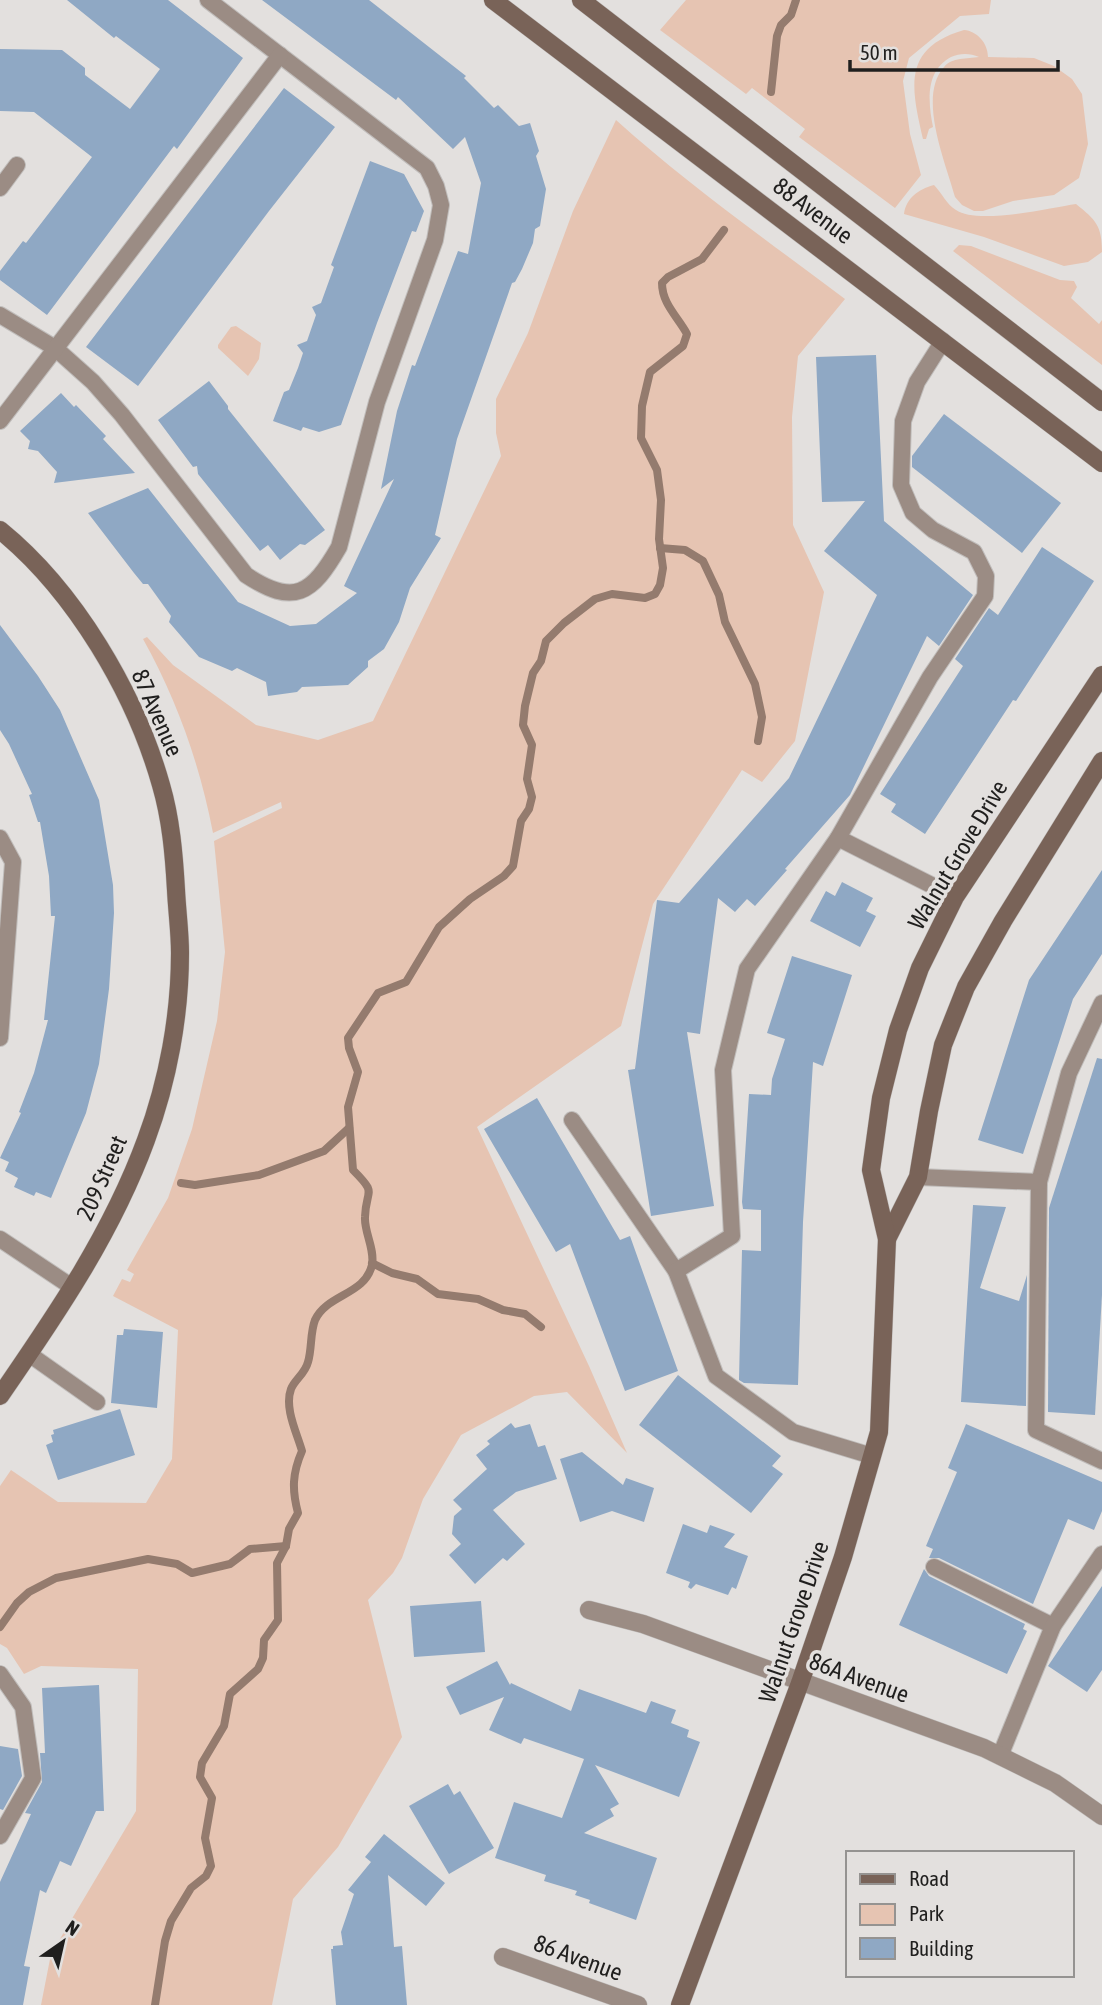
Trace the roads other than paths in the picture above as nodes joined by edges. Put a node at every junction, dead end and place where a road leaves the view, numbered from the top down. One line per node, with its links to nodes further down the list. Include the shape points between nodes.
1 (208, 0): 4 (lane)
2 (493, 0): 8 (street, 88 Avenue)
3 (581, 0): 10 (street, 88 Avenue)
4 (280, 55): 9 (lane); 9 (lane, via 426,168 441,205 435,240 377,402 343,534 328,567 303,591 287,594 267,589 246,575 122,415)
5 (17, 165): 6 (lane)
6 (0, 188)
7 (0, 315): 9 (lane)
8 (943, 341): 12 (street, 88 Avenue); 17 (lane, via 917,382 903,421 901,485 913,513 933,530 974,552 986,576 985,596 930,677)
9 (55, 348): 11 (lane)
10 (1102, 402)
11 (0, 421)
12 (1102, 463)
13 (0, 530): 19 (street, 87 Avenue, via 62,594 133,709 162,788 173,850)
14 (1102, 675): 18 (street, Walnut Grove Drive)
15 (1102, 761): 23 (street, Walnut Grove Drive, via 966,987 943,1045)
16 (0, 838): 21 (lane, via 13,862)
17 (838, 838): 18 (lane); 27 (lane, via 747,969 723,1070 732,1236)
18 (955, 897): 26 (street, Walnut Grove Drive, via 920,968 881,1098 871,1170)
19 (180, 953): 28 (street, 209 Street, via 173,1041 147,1137 106,1231)
20 (1102, 1003): 24 (lane, via 1069,1073)
21 (0, 1038)
22 (572, 1120): 27 (lane)
23 (918, 1177): 24 (lane); 26 (street, Walnut Grove Drive)
24 (1039, 1182): 33 (lane, via 1036,1430)
25 (0, 1239): 28 (lane)
26 (887, 1239): 32 (street, Walnut Grove Drive, via 879,1432)
27 (676, 1271): 32 (lane, via 716,1376 793,1432)
28 (72, 1287): 29 (street, 209 Street)
29 (29, 1354): 30 (street, 209 Street); 31 (lane)
30 (0, 1396)
31 (97, 1402)
32 (872, 1456): 39 (street, Walnut Grove Drive)
33 (1102, 1461)
34 (1102, 1554): 37 (lane)
35 (933, 1567): 37 (lane)
36 (589, 1610): 39 (street, 86A Avenue, via 643,1624)
37 (1053, 1626): 40 (lane)
38 (0, 1674): 42 (lane, via 23,1707 33,1778)
39 (800, 1683): 40 (street, 86A Avenue); 45 (street, Walnut Grove Drive)
40 (1000, 1756): 41 (street, 86A Avenue, via 1055,1783)
41 (1102, 1816)
42 (0, 1836)
43 (503, 1957): 44 (street, 86 Avenue)
44 (638, 2005)
45 (680, 2005)

